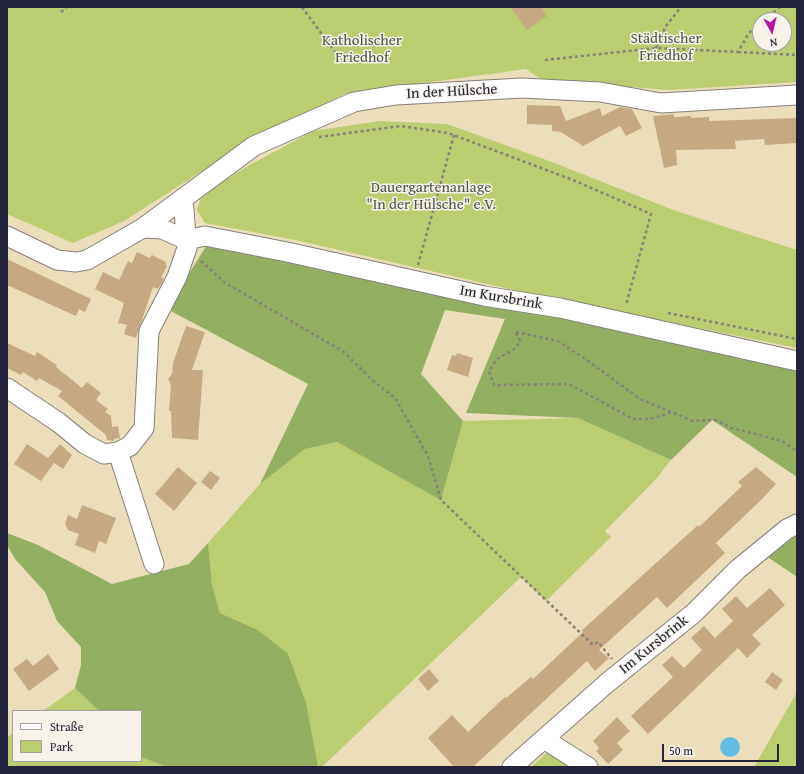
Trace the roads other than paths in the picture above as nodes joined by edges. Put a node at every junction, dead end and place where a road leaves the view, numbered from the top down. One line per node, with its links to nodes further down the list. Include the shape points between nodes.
1 (797, 95): 2 (street, In der Hülsche, via 661,103 600,92 522,88 396,95 354,102 254,146)
2 (183, 198): 3 (street, In der Hülsche); 5 (street)
3 (143, 228): 4 (street, In der Hülsche, via 87,260 76,262 57,260); 5 (street, via 162,229)
4 (7, 236)
5 (187, 244): 6 (street, Im Kursbrink, via 205,236 484,296 560,308 624,313); 8 (street, via 177,277 149,331 144,428 130,446)
6 (797, 361)
7 (7, 388): 8 (street, via 58,422 85,444 104,454)
8 (118, 452): 10 (street)
9 (797, 524): 11 (street, Im Kursbrink, via 738,569 694,612)
10 (154, 564)
11 (544, 739): 12 (street, Im Kursbrink); 13 (street)
12 (512, 767)
13 (588, 767)

